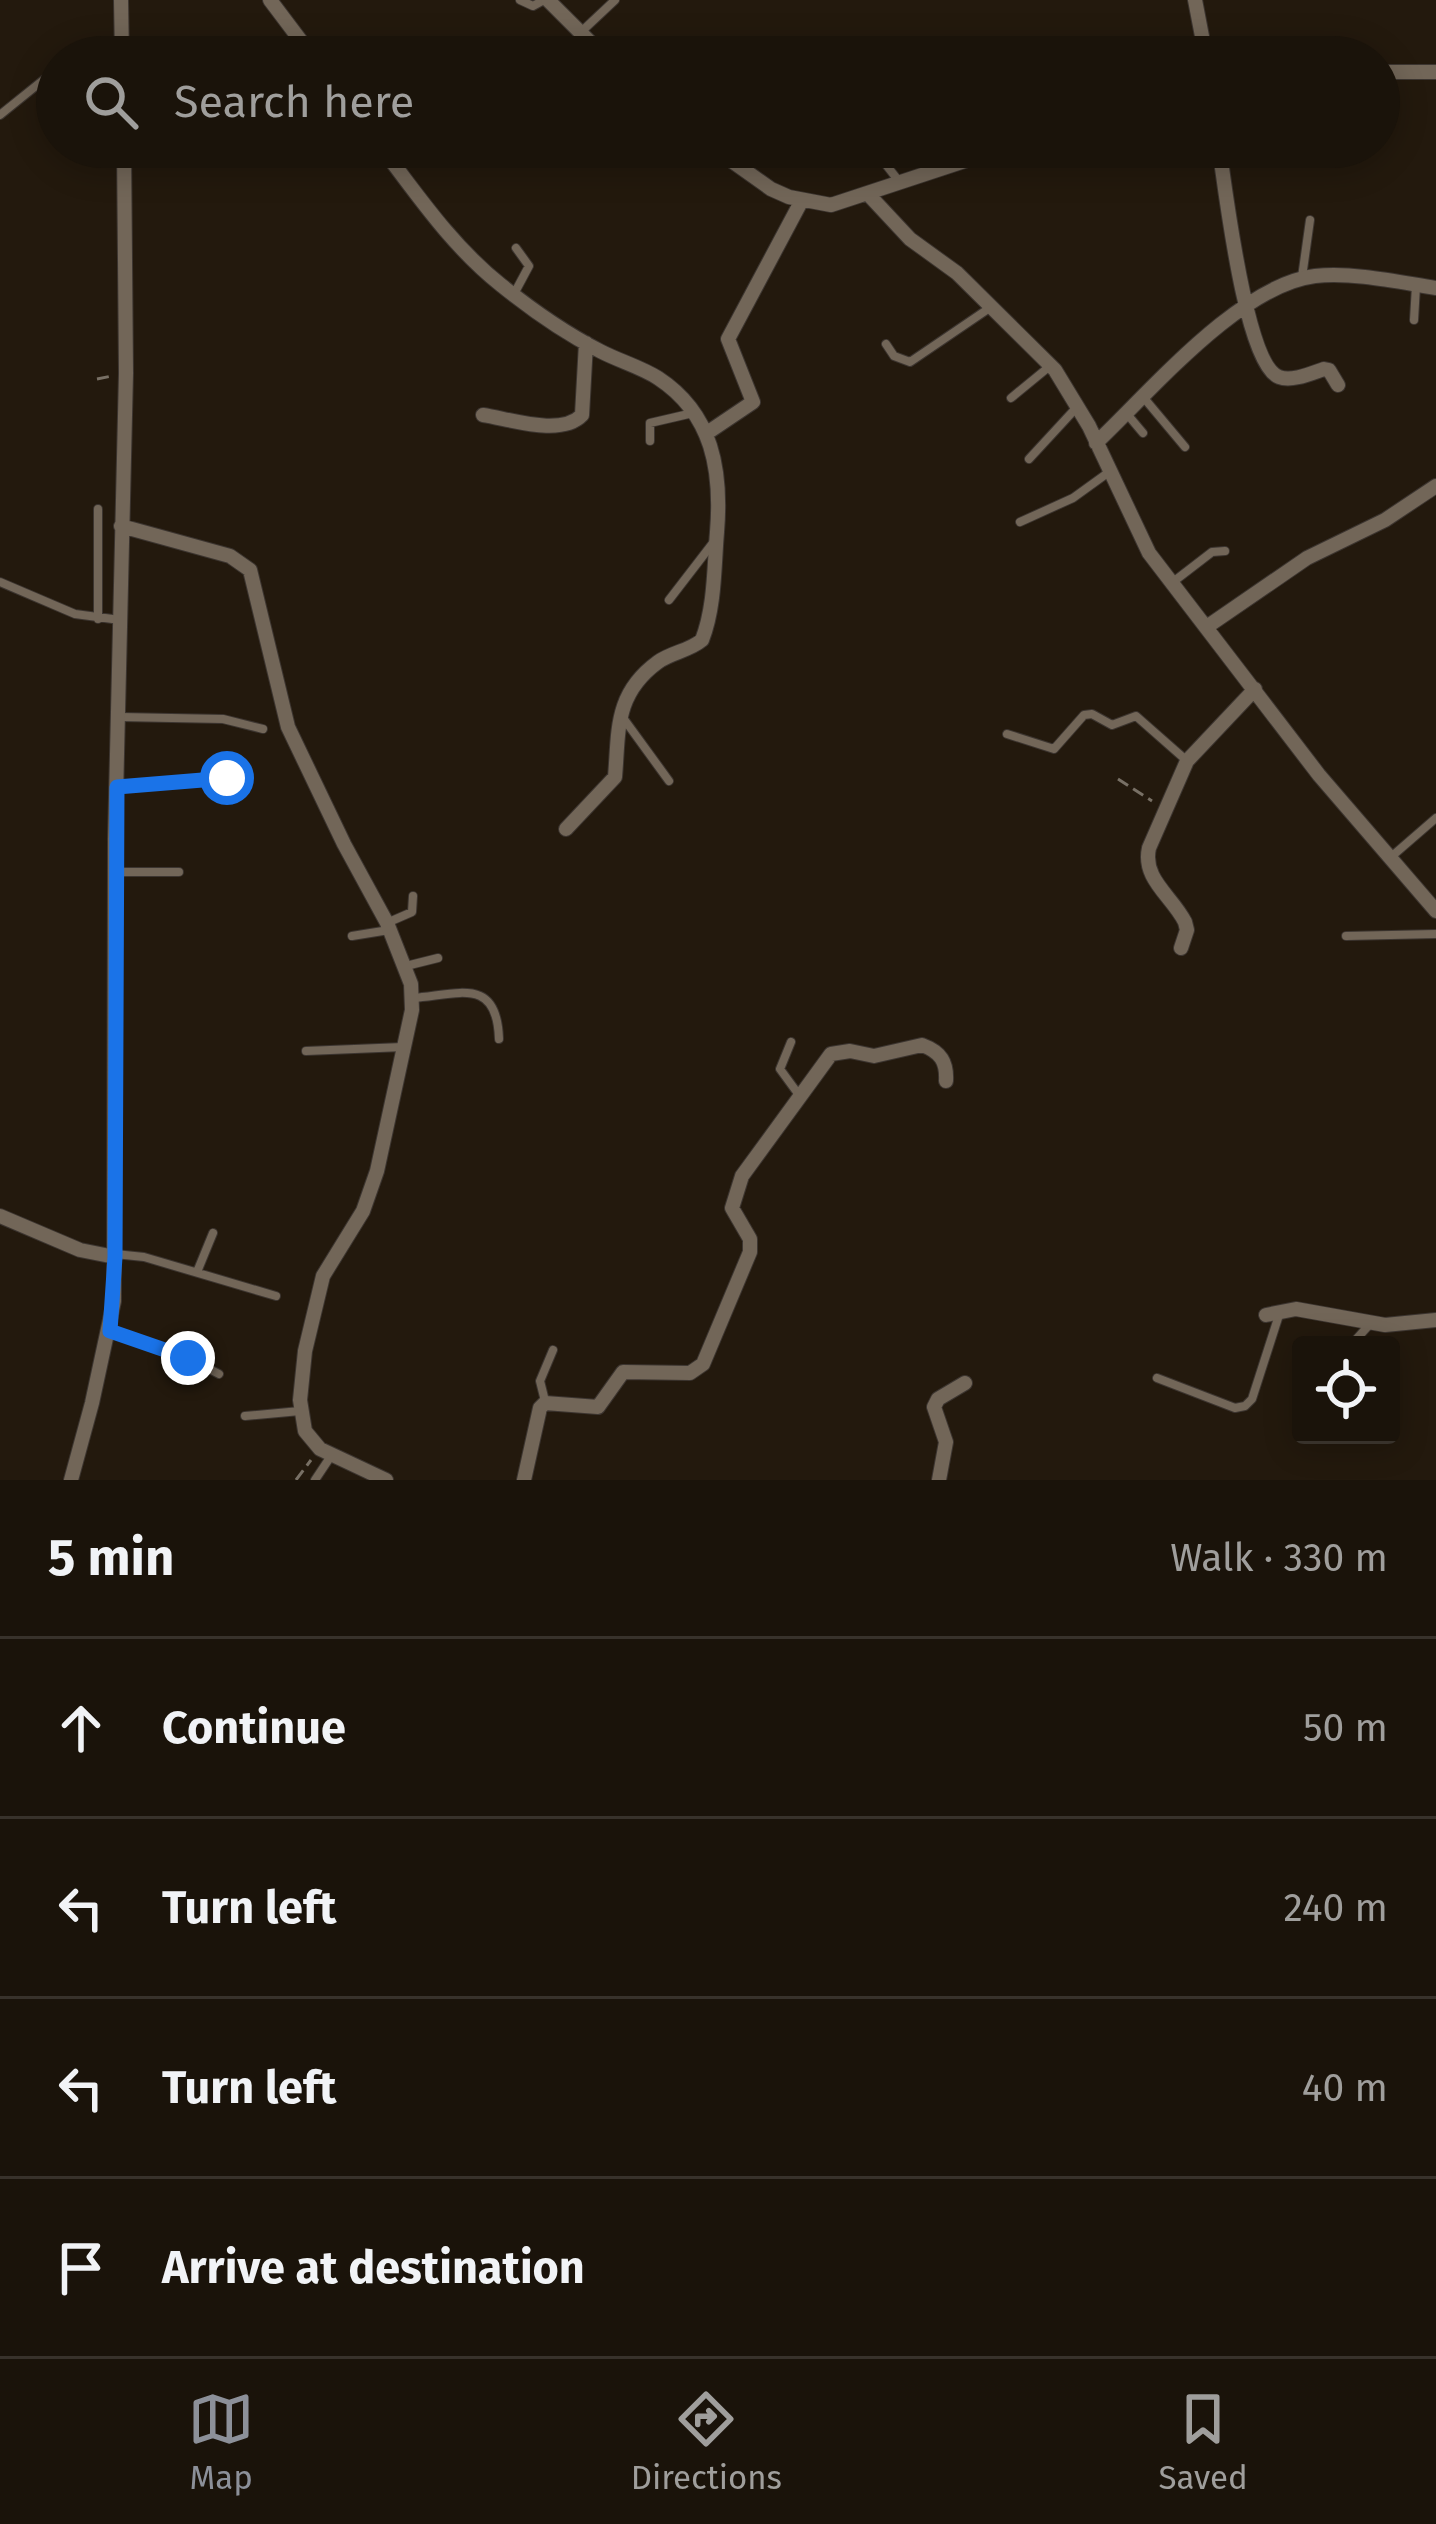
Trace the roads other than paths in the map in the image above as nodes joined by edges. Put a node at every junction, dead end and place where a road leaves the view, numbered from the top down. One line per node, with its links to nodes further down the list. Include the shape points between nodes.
1 (121, 0): 8 (street)
2 (270, 0): 9 (street)
3 (520, 0): 4 (lane)
4 (546, 0): 7 (street)
5 (615, 0): 7 (lane)
6 (1195, 0): 11 (street)
7 (580, 33): 10 (street)
8 (122, 36)
9 (297, 36)
10 (583, 36)
11 (1201, 36)
12 (1400, 72): 13 (street)
13 (1436, 72)
14 (36, 86): 15 (lane)
15 (0, 116)
16 (124, 168): 54 (street)
17 (397, 168): 30 (street, via 454,241)
18 (740, 168): 24 (street)
19 (888, 168): 22 (lane)
20 (942, 168): 22 (street)
21 (1223, 168): 31 (street)
22 (899, 182): 23 (street)
23 (868, 194): 24 (street, via 831,205); 32 (street)
24 (802, 200): 44 (street, via 728,339 753,402)
25 (1310, 220): 27 (lane)
26 (515, 248): 30 (lane, via 529,266)
27 (1301, 279): 28 (street); 31 (street)
28 (1416, 285): 29 (street); 33 (lane)
29 (1436, 288)
30 (513, 295): 34 (street)
31 (1243, 304): 37 (street, via 1274,375 1324,369); 39 (street)
32 (992, 306): 35 (lane, via 910,362); 36 (street)
33 (1414, 320)
34 (586, 343): 41 (street, via 658,378); 43 (street, via 575,423)
35 (886, 344)
36 (1051, 365): 38 (lane); 40 (street)
37 (1337, 385)
38 (1011, 398)
39 (1144, 398): 42 (street); 48 (lane)
40 (1078, 406): 47 (street); 49 (lane)
41 (695, 413): 44 (street); 46 (lane, via 650,423)
42 (1127, 414): 45 (lane); 47 (street)
43 (483, 415)
44 (707, 433): 55 (street, via 720,493)
45 (1143, 433)
46 (650, 441)
47 (1096, 443): 50 (street)
48 (1185, 446)
49 (1029, 459)
50 (1109, 472): 53 (lane); 58 (street)
51 (1436, 486): 62 (street, via 1307,558)
52 (98, 509): 60 (lane)
53 (1020, 522)
54 (121, 526): 61 (street); 79 (street, via 246,564 288,727)
55 (716, 537): 59 (lane); 64 (street, via 702,640 657,663)
56 (1226, 551): 58 (lane, via 1212,552)
57 (0, 582): 60 (lane)
58 (1172, 583): 62 (street)
59 (669, 600)
60 (98, 619): 61 (lane)
61 (120, 620): 65 (street)
62 (1208, 626): 63 (street)
63 (1255, 689): 68 (street); 74 (street)
64 (620, 714): 70 (lane); 73 (street, via 615,778)
65 (118, 716): 66 (lane, via 224,719); 71 (street)
66 (263, 729)
67 (1007, 734): 68 (lane, via 1054,749 1084,715 1112,725 1136,716)
68 (1187, 761): 83 (street, via 1146,861 1185,922)
69 (227, 778): 71 (lane)
70 (669, 781)
71 (117, 787): 75 (street)
72 (1436, 818): 74 (lane)
73 (566, 829)
74 (1390, 858): 78 (street)
75 (115, 872): 76 (lane); 95 (street)
76 (179, 872)
77 (412, 896): 79 (lane, via 412,912)
78 (1436, 911)
79 (389, 927): 81 (lane); 85 (street)
80 (1436, 934): 82 (lane)
81 (352, 936)
82 (1346, 936)
83 (1181, 948)
84 (438, 958): 85 (lane)
85 (406, 967): 86 (street)
86 (413, 998): 87 (lane, via 485,997); 89 (street)
87 (499, 1039)
88 (790, 1042): 92 (lane, via 779,1069)
89 (405, 1046): 90 (lane); 108 (street, via 372,1190 318,1290)
90 (306, 1051)
91 (946, 1082): 92 (street, via 946,1064 922,1045 874,1056 839,1050)
92 (800, 1095): 107 (street, via 735,1194 732,1208 750,1252 700,1368 623,1372 598,1407)
93 (0, 1216): 95 (street)
94 (213, 1233): 96 (lane)
95 (115, 1256): 96 (lane); 101 (street)
96 (197, 1272): 97 (lane)
97 (276, 1296)
98 (1274, 1313): 100 (street); 105 (lane, via 1245,1406)
99 (1436, 1320): 100 (street)
100 (1370, 1323): 102 (lane)
101 (110, 1331): 104 (lane); 111 (street)
102 (1359, 1336)
103 (553, 1350): 107 (lane, via 540,1381)
104 (219, 1374)
105 (1157, 1378)
106 (965, 1383): 115 (street, via 934,1407 946,1442)
107 (545, 1403): 114 (street)
108 (300, 1411): 109 (lane); 110 (street, via 305,1431)
109 (245, 1416)
110 (325, 1452): 112 (lane); 113 (street)
111 (70, 1480)
112 (315, 1480)
113 (386, 1480)
114 (524, 1480)
115 (939, 1480)

